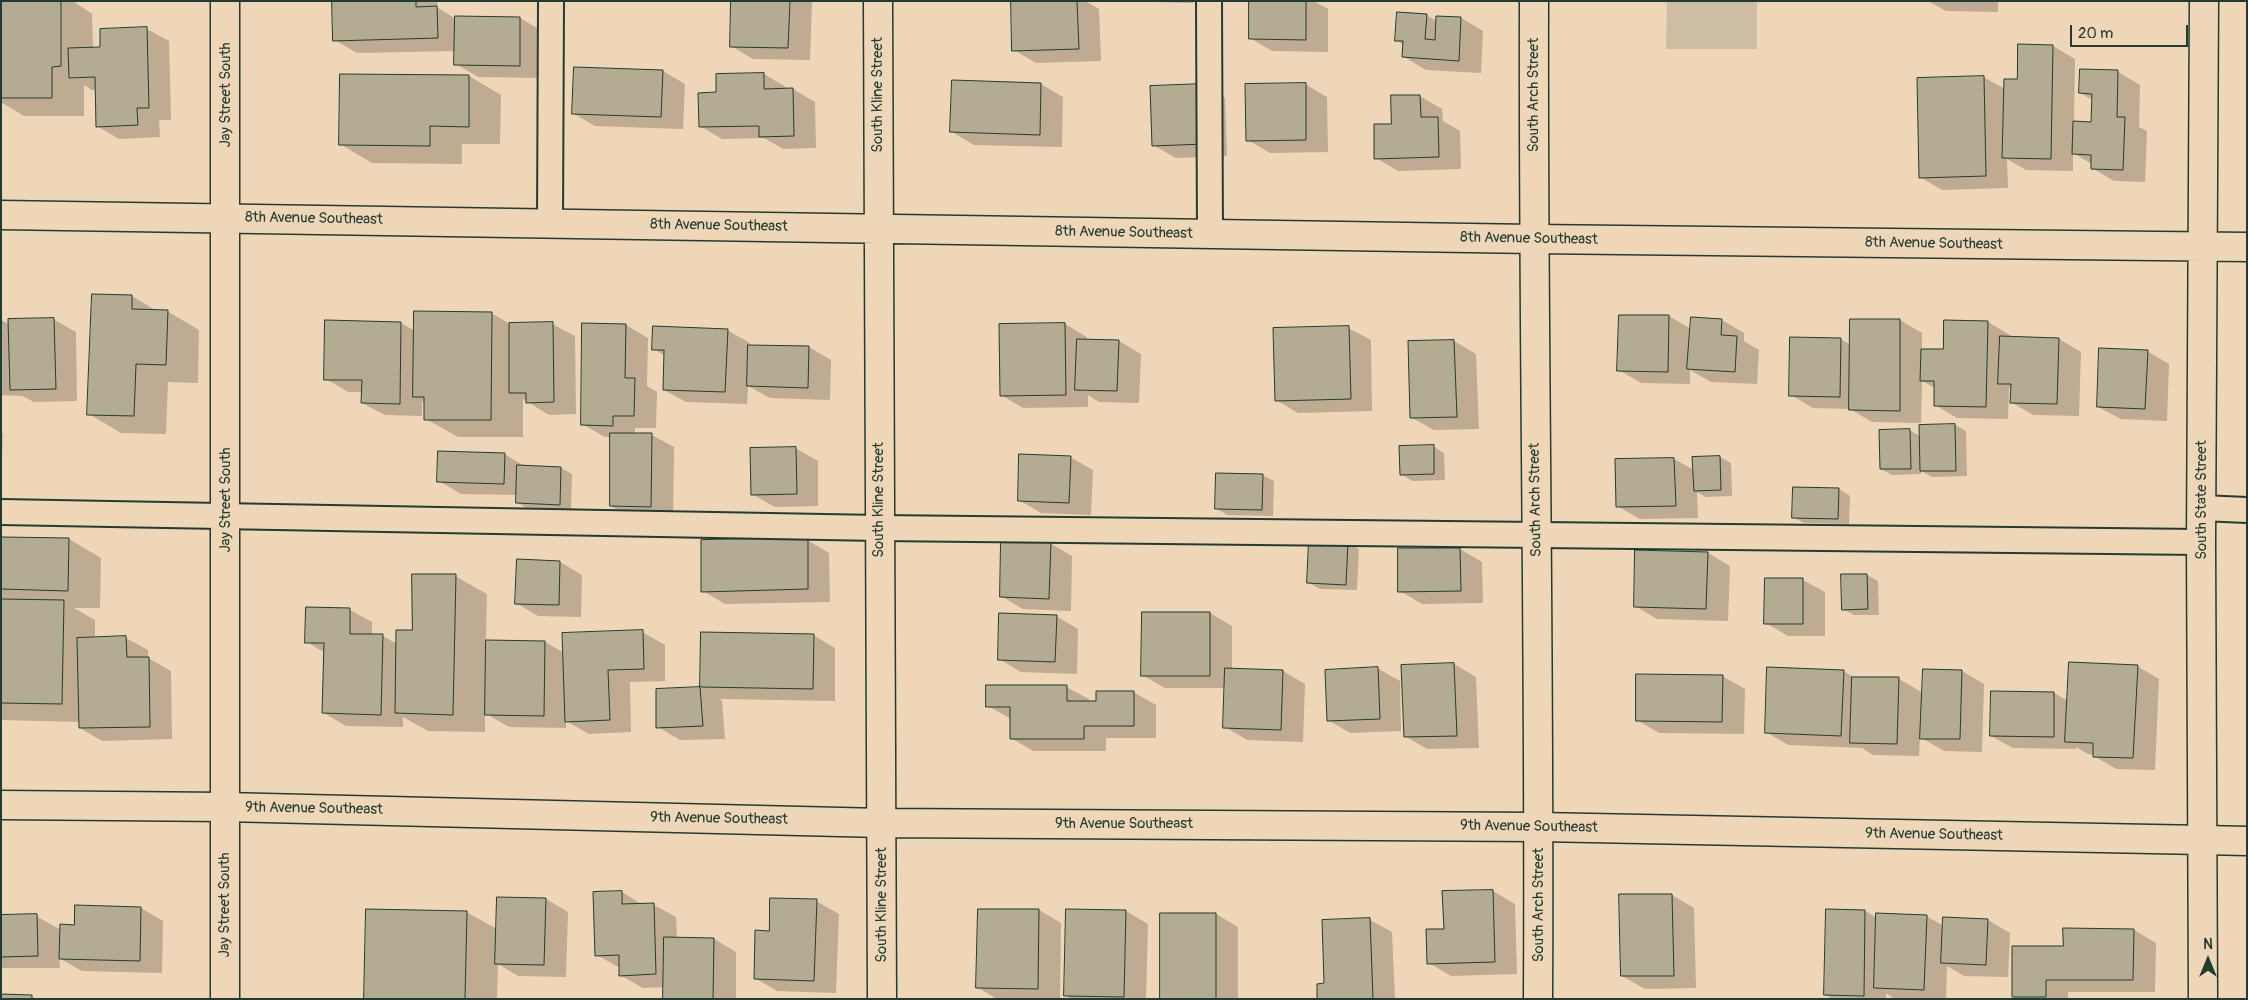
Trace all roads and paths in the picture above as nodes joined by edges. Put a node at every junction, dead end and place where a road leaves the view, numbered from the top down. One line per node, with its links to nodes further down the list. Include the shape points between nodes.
1 (225, 1): 8 (street, Jay Street South)
2 (551, 1): 9 (lane)
3 (878, 1): 10 (street, South Kline Street)
4 (1209, 1): 11 (lane)
5 (1534, 1): 12 (street, South Arch Street)
6 (2204, 1): 13 (street, South State Street)
7 (1, 215): 8 (street, 8th Avenue Southeast)
8 (226, 218): 9 (street, 8th Avenue Southeast); 18 (street, Jay Street South)
9 (550, 222): 10 (street, 8th Avenue Southeast)
10 (878, 230): 11 (street, 8th Avenue Southeast); 19 (street, South Kline Street)
11 (1210, 234): 12 (street, 8th Avenue Southeast)
12 (1533, 240): 13 (street, 8th Avenue Southeast); 20 (street, South Arch Street)
13 (2204, 247): 14 (street, 8th Avenue Southeast); 15 (street, South State Street)
14 (2247, 247)
15 (2201, 508): 16 (lane); 21 (street, South State Street)
16 (2247, 510)
17 (1, 512): 18 (lane)
18 (226, 516): 19 (lane); 23 (street, Jay Street South)
19 (879, 528): 20 (lane); 24 (street, South Kline Street)
20 (1536, 534): 21 (lane); 25 (street, South Arch Street)
21 (2201, 542): 26 (street, South State Street)
22 (1, 805): 23 (street, 9th Avenue Southeast)
23 (225, 807): 24 (street, 9th Avenue Southeast); 28 (street, Jay Street South)
24 (882, 823): 25 (street, 9th Avenue Southeast); 29 (street, South Kline Street)
25 (1539, 827): 26 (street, 9th Avenue Southeast); 30 (street, South Arch Street)
26 (2203, 840): 27 (street, 9th Avenue Southeast); 31 (street, South State Street)
27 (2247, 840)
28 (225, 999)
29 (882, 999)
30 (1538, 999)
31 (2203, 999)

